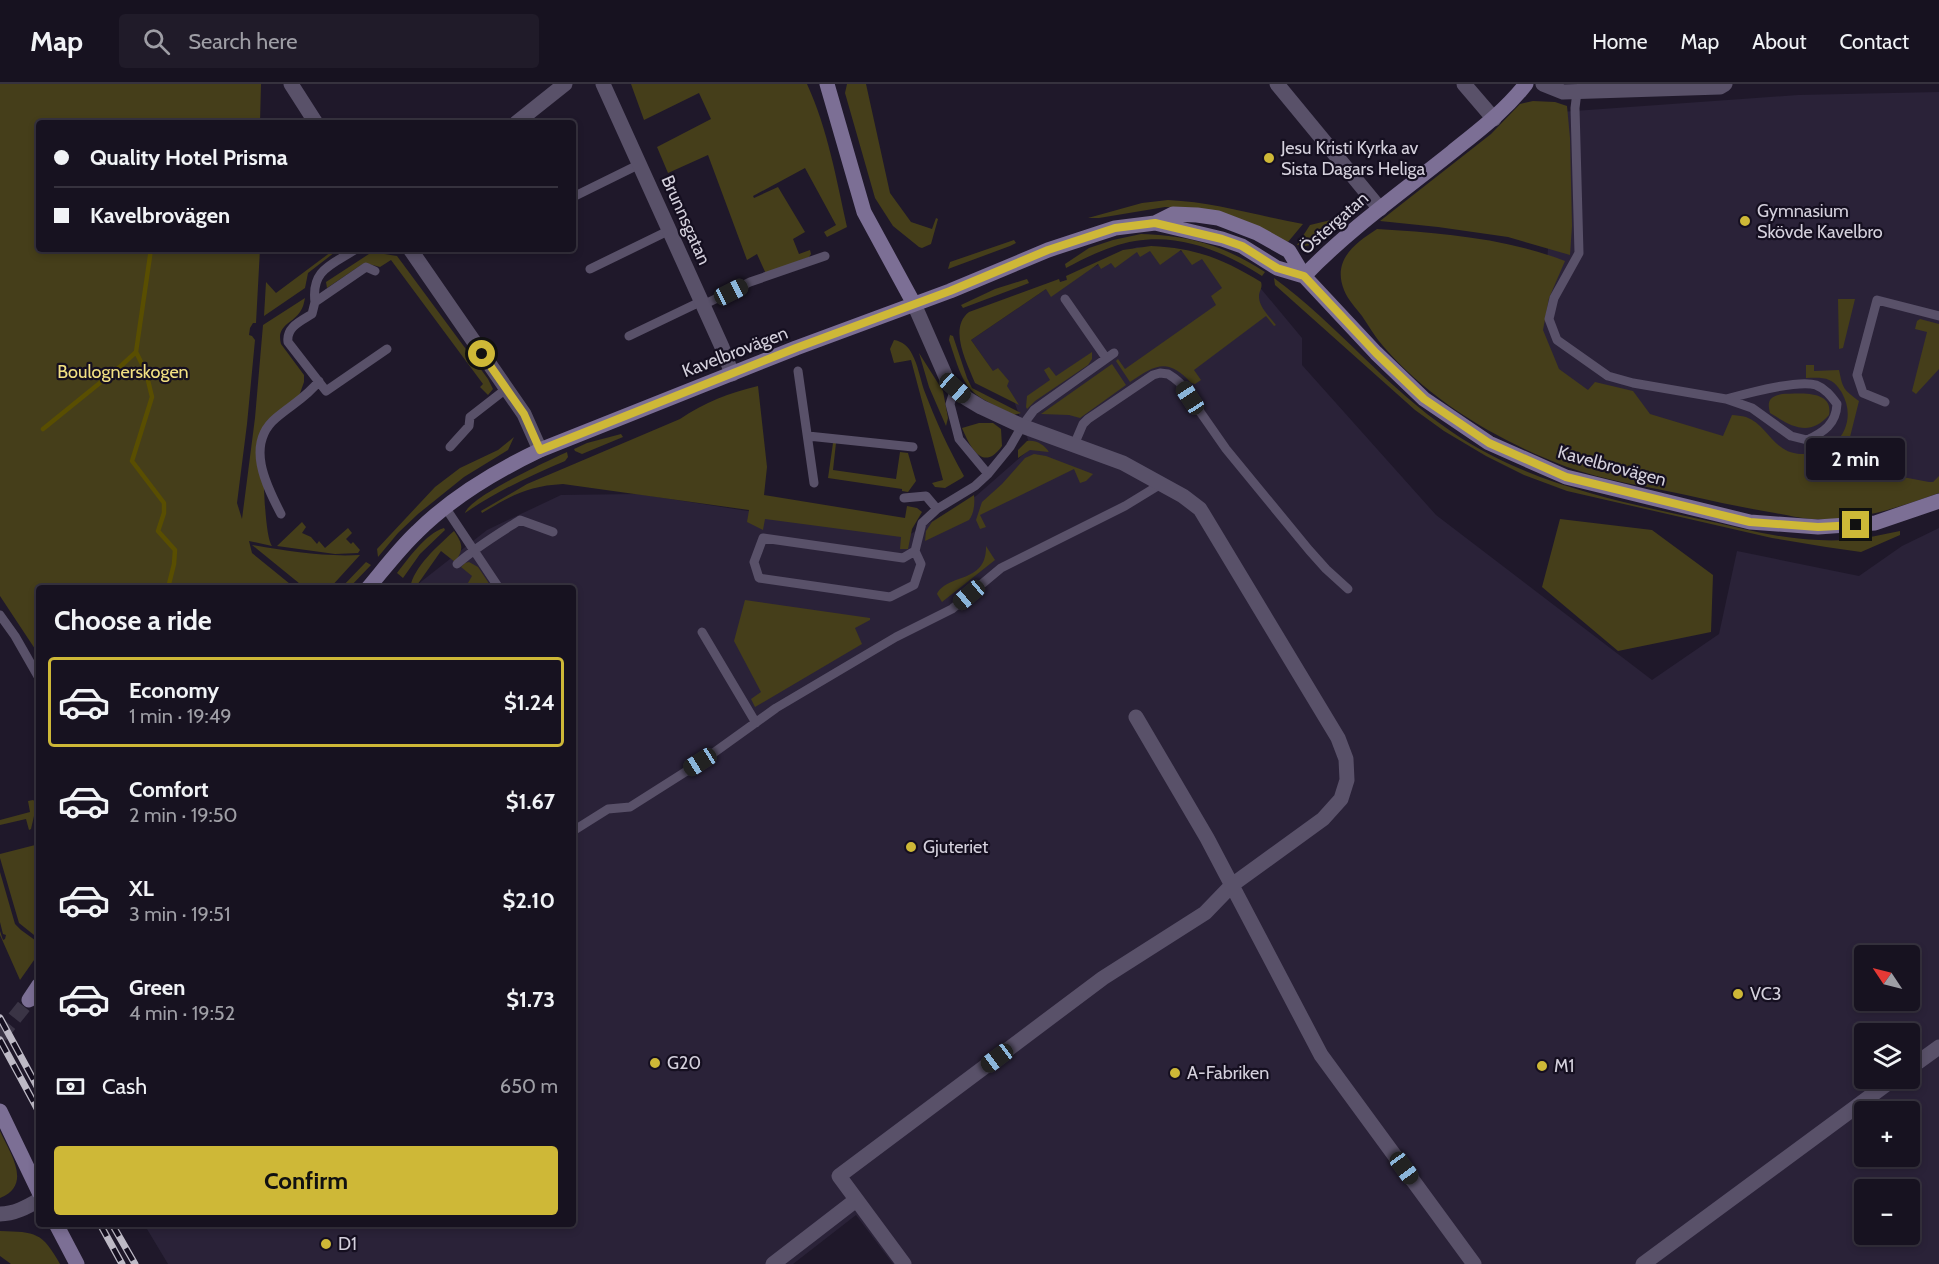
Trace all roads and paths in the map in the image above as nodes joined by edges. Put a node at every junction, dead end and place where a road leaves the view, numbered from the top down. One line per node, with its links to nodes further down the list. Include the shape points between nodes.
1 (291, 84): 12 (street)
2 (565, 84): 13 (street)
3 (603, 84): 14 (street, Brunnsgatan)
4 (827, 84): 27 (main road, via 864,212)
5 (1277, 84): 16 (street)
6 (1464, 84): 11 (street)
7 (1526, 84): 11 (main road, Östergatan)
8 (1543, 84): 10 (street, via 1563,92)
9 (1725, 84): 10 (street)
10 (1577, 92): 36 (lane, via 1579,253 1554,298 1549,319 1557,340 1608,376)
11 (1494, 119): 16 (main road, Östergatan)
12 (314, 120)
13 (520, 120)
14 (640, 164): 15 (lane); 17 (street, Brunnsgatan)
15 (576, 196)
16 (1380, 209): 23 (main road, Östergatan)
17 (670, 230): 21 (lane); 26 (street, Brunnsgatan)
18 (352, 252): 25 (lane, via 318,275)
19 (412, 252): 35 (street)
20 (825, 256): 26 (lane)
21 (590, 269)
22 (375, 270): 25 (lane, via 366,267)
23 (1304, 276): 27 (main road, Kavelbrovägen, via 1289,251 1257,233 1218,218 1173,214 1155,223 1115,228 1048,250); 48 (main road, Kavelbrovägen, via 1424,399 1489,443 1566,477 1750,522 1818,527 1875,523)
24 (1065, 299): 38 (lane, via 1110,356 1034,410)
25 (315, 302): 33 (lane, via 312,314 287,335 288,342)
26 (702, 303): 29 (lane); 32 (street, Brunnsgatan)
27 (914, 304): 32 (main road, Kavelbrovägen); 34 (street, via 936,357)
28 (1939, 316): 37 (lane, via 1877,300 1857,375 1863,393)
29 (629, 336)
30 (387, 349): 33 (lane, via 326,391)
31 (798, 371): 39 (lane)
32 (732, 374): 43 (main road, Kavelbrovägen)
33 (319, 381): 51 (lane, via 300,401 274,419 262,440 264,479)
34 (955, 388): 38 (street, via 981,407); 44 (lane, via 950,404 959,439)
35 (506, 389): 41 (lane, via 470,417 469,426); 43 (street, via 524,414)
36 (1726, 399): 36 (lane, via 1752,408 1791,436 1807,440 1822,433 1836,416 1837,404 1827,390 1814,384 1775,387)
37 (1885, 402)
38 (1022, 426): 40 (street); 44 (lane)
39 (808, 436): 42 (lane); 45 (lane)
40 (1074, 445): 46 (street, via 1123,463); 58 (lane, via 1088,419 1145,380 1168,374 1180,383 1226,449 1309,550)
41 (450, 447)
42 (913, 447)
43 (540, 450): 49 (main road, Kavelbrovägen, via 504,467)
44 (988, 474): 50 (lane)
45 (814, 483)
46 (1161, 484): 63 (lane, via 1001,568 952,609 851,663); 65 (street, via 1193,503 1204,515 1338,738 1346,759 1347,780 1341,799 1332,810)
47 (904, 498): 50 (lane, via 926,496)
48 (1939, 501)
49 (445, 507): 53 (lane); 56 (main road, Kavelbrovägen, via 416,532)
50 (937, 509): 54 (lane, via 922,523)
51 (281, 514)
52 (553, 532): 53 (lane, via 520,520)
53 (474, 548): 55 (lane); 57 (lane)
54 (915, 551): 54 (lane, via 903,558 763,538 754,562 759,578 890,597 914,585 921,564)
55 (457, 564)
56 (371, 585)
57 (497, 585)
58 (1348, 589)
59 (0, 615): 61 (lane)
60 (702, 632): 63 (lane)
61 (36, 673)
62 (1136, 717): 65 (street)
63 (756, 723): 64 (lane, via 630,807 608,808)
64 (576, 829)
65 (1232, 885): 73 (street, via 1205,913 1103,978 839,1176); 80 (street, via 1321,1055)
66 (36, 989): 67 (main road)
67 (29, 999)
68 (1939, 1047): 69 (street)
69 (1920, 1061)
70 (1880, 1089): 81 (street)
71 (0, 1111): 72 (main road)
72 (36, 1186)
73 (856, 1200): 78 (street); 79 (street)
74 (36, 1202): 75 (street)
75 (0, 1214)
76 (58, 1227): 77 (main road)
77 (77, 1264)
78 (773, 1264)
79 (904, 1264)
80 (1474, 1264)
81 (1642, 1264)

